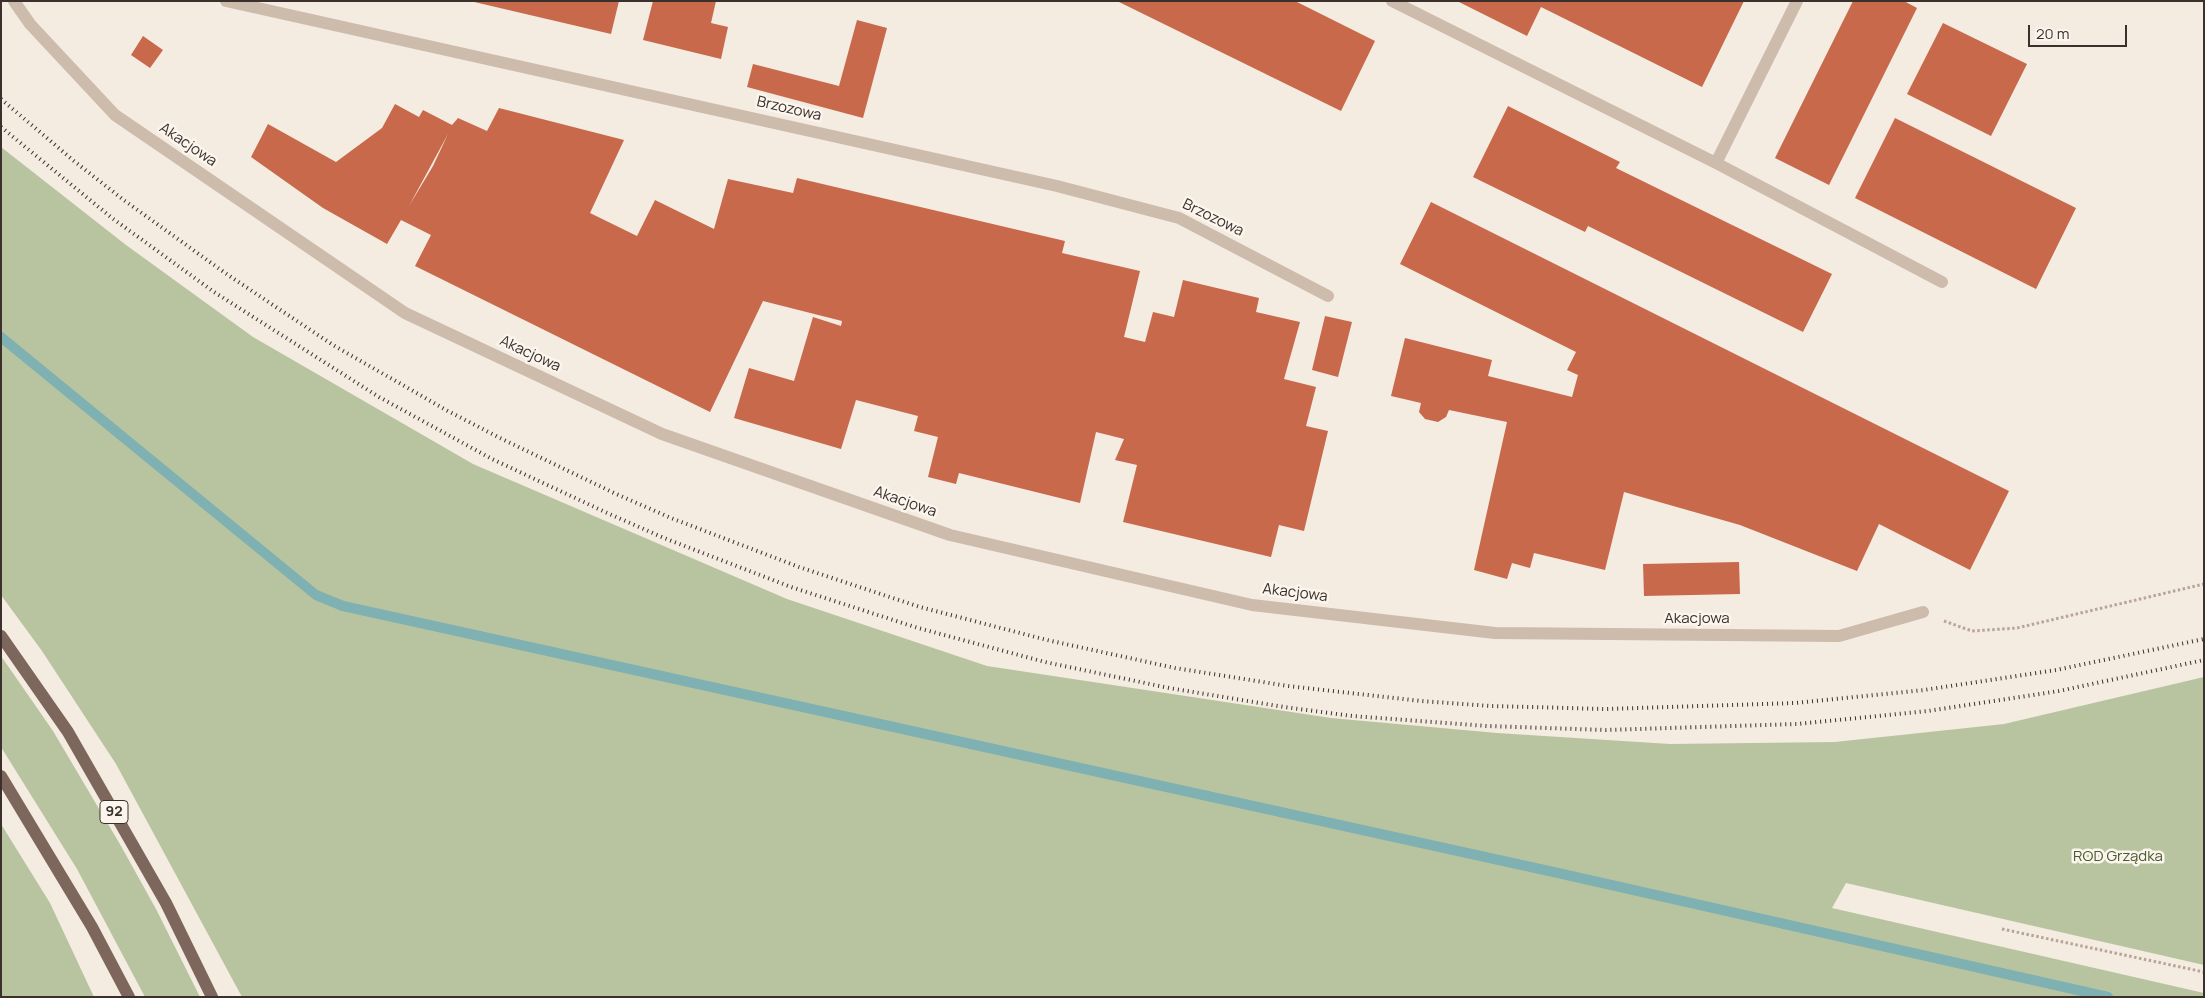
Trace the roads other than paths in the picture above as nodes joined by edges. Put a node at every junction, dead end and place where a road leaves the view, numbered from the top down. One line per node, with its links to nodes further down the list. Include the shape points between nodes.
1 (14, 1): 8 (street, Akacjowa, via 30,24 115,115 405,313 662,434 950,535 1252,605 1495,633 1840,636)
2 (226, 1): 7 (street, Brzozowa, via 1057,186 1179,218)
3 (1392, 1): 5 (street)
4 (1797, 1): 5 (street)
5 (1716, 163): 6 (street)
6 (1942, 282)
7 (1328, 296)
8 (1923, 612)
9 (1, 636): 12 (main road, 92, via 68,732 166,903)
10 (1, 776): 11 (main road, via 92,927)
11 (129, 997)
12 (212, 997)

